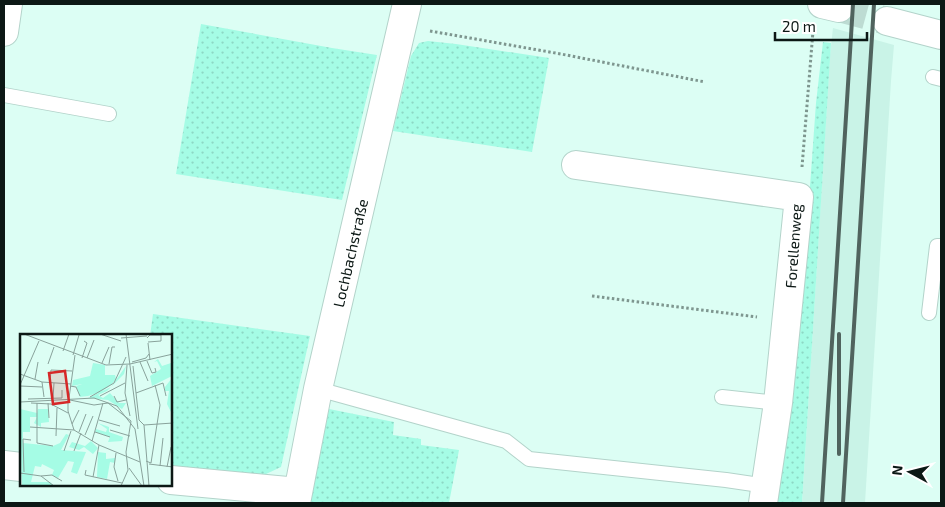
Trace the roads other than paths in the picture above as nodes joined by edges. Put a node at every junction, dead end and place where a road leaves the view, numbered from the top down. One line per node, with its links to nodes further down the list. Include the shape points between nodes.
1 (8, 4): 4 (street)
2 (404, 15): 11 (street, Lochbachstraße)
3 (887, 21): 5 (street)
4 (4, 32)
5 (941, 35)
6 (4, 95): 7 (lane)
7 (108, 114)
8 (576, 165): 13 (street, Forellenweg, via 799,197)
9 (941, 246): 10 (lane, via 937,246)
10 (929, 313)
11 (318, 389): 17 (lane, Forellenweg, via 506,441 529,459 726,480); 18 (street, Lochbachstraße)
12 (722, 397): 13 (lane)
13 (778, 403): 17 (street, Forellenweg)
14 (4, 466): 15 (street)
15 (20, 467)
16 (172, 480): 18 (street)
17 (764, 495)
18 (297, 497)

